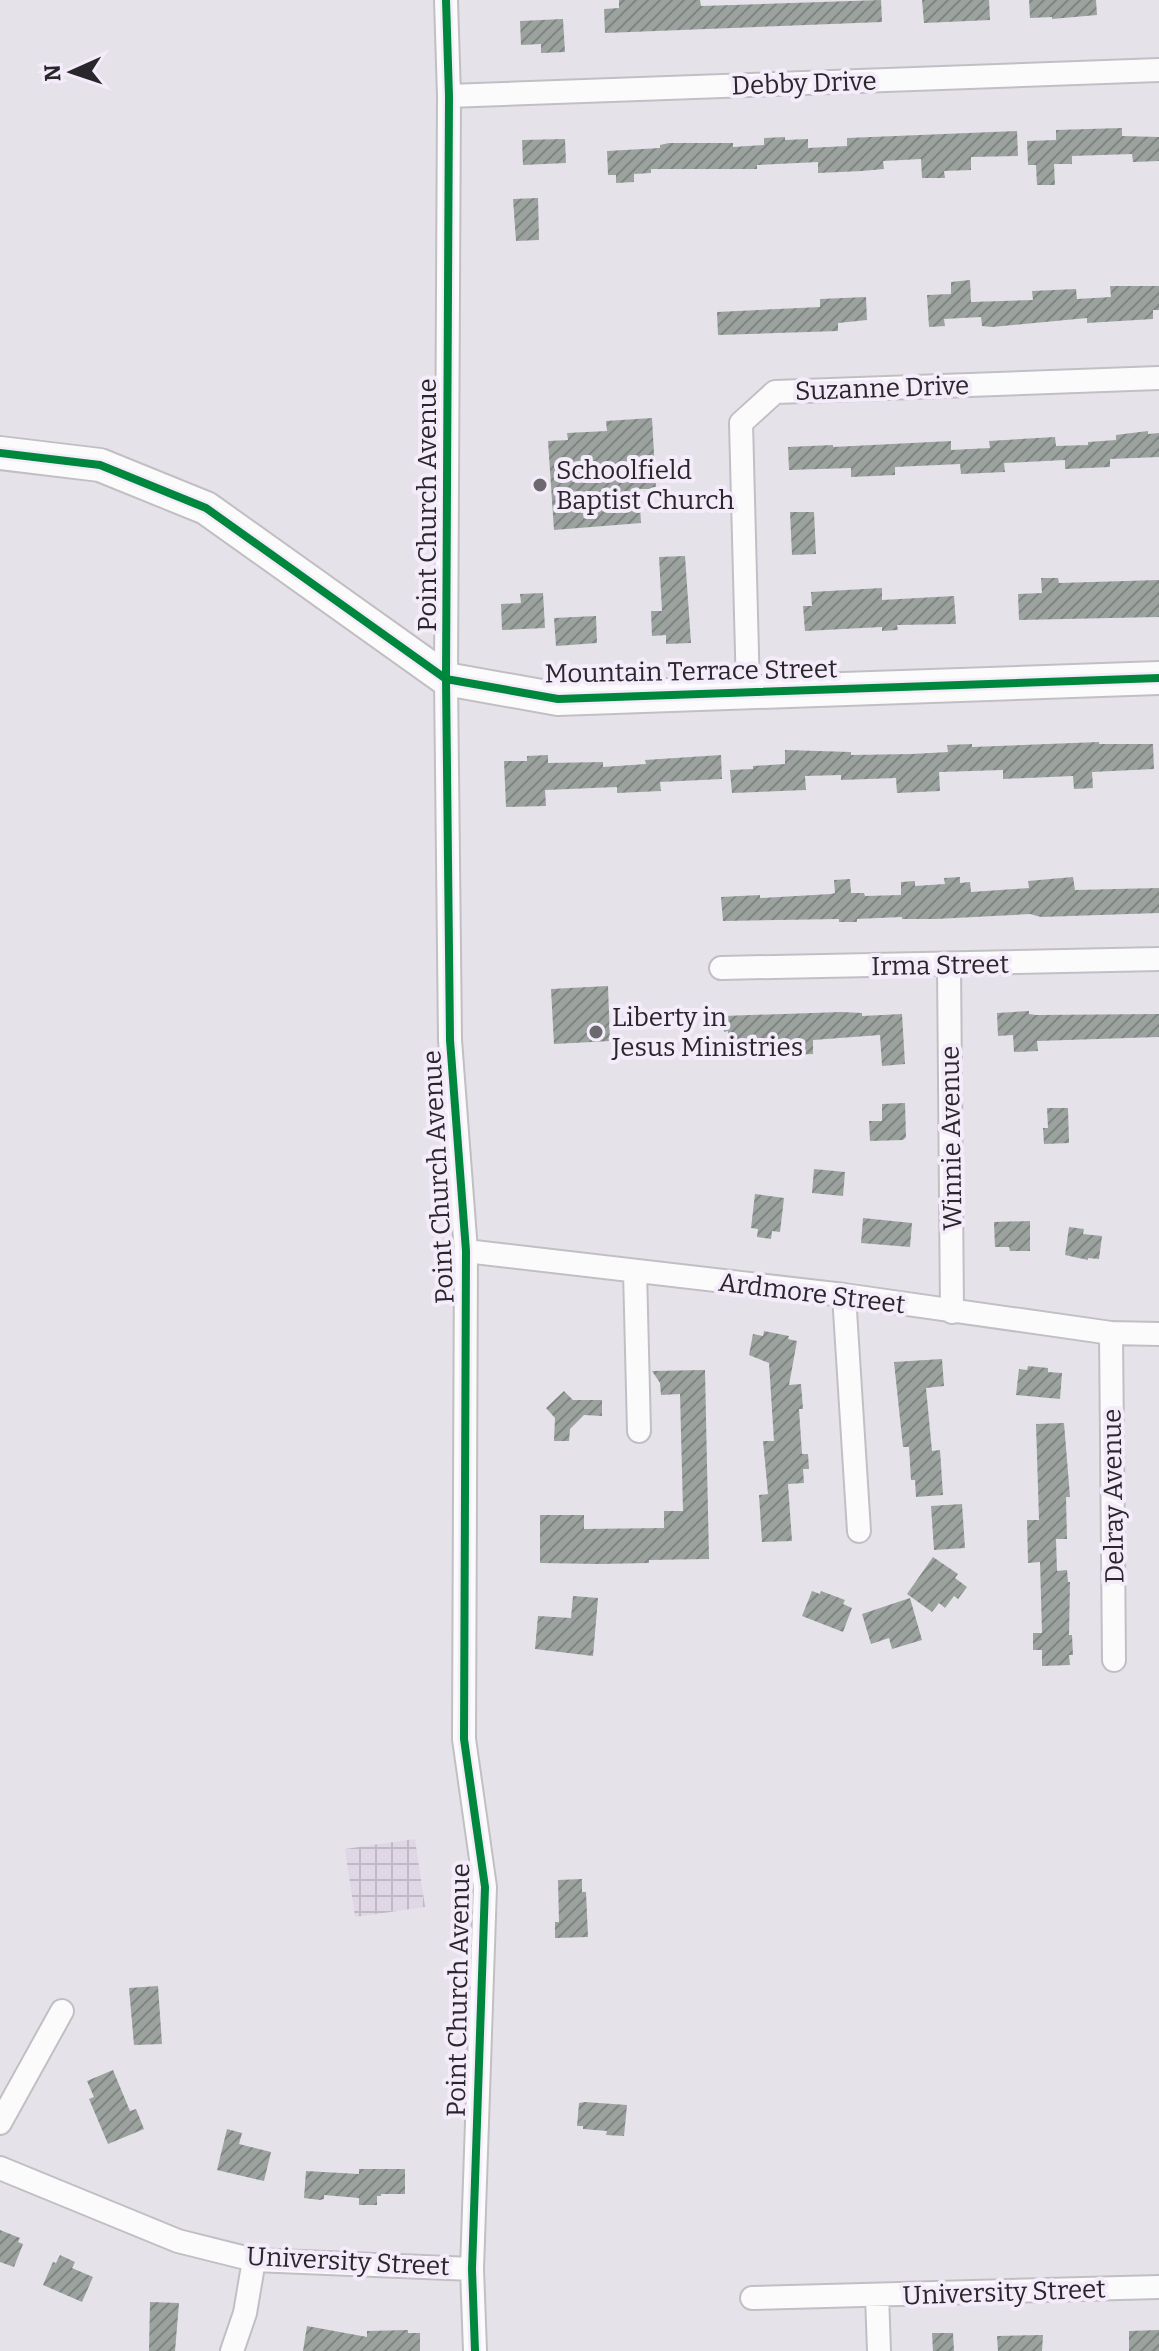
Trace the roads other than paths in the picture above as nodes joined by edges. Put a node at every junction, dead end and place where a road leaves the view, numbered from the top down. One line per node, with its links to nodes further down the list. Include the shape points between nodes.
1 (446, 0): 3 (street, Point Church Avenue)
2 (1159, 70): 3 (street, Debby Drive)
3 (449, 96): 7 (street, Point Church Avenue)
4 (1159, 378): 8 (street, Suzanne Drive, via 775,392 741,423)
5 (0, 453): 7 (street, Mountain Terrace Street, via 100,465 206,508)
6 (1159, 678): 8 (street, Mountain Terrace Street)
7 (446, 679): 8 (street, Mountain Terrace Street, via 558,699); 12 (street, Point Church Avenue, via 450,1040)
8 (748, 691)
9 (1159, 959): 10 (street, Irma Street)
10 (949, 965): 11 (street, Irma Street); 15 (street, Winnie Avenue)
11 (721, 968)
12 (466, 1251): 13 (street, Ardmore Street); 25 (street, Point Church Avenue, via 464,1739 485,1887)
13 (635, 1271): 14 (street, Ardmore Street); 18 (street)
14 (844, 1295): 15 (street, Ardmore Street); 19 (street)
15 (952, 1312): 16 (street, Ardmore Street)
16 (1111, 1333): 17 (street, Ardmore Street); 20 (street, Delray Avenue)
17 (1159, 1334)
18 (639, 1431)
19 (859, 1531)
20 (1114, 1660)
21 (62, 2011): 22 (street)
22 (0, 2123)
23 (0, 2168): 24 (street, University Street, via 178,2241)
24 (254, 2260): 25 (street, University Street); 29 (street)
25 (472, 2269): 30 (street, Point Church Avenue)
26 (1159, 2287): 27 (street, University Street)
27 (877, 2295): 28 (street, University Street); 31 (street)
28 (752, 2298)
29 (232, 2351)
30 (475, 2351)
31 (879, 2351)

